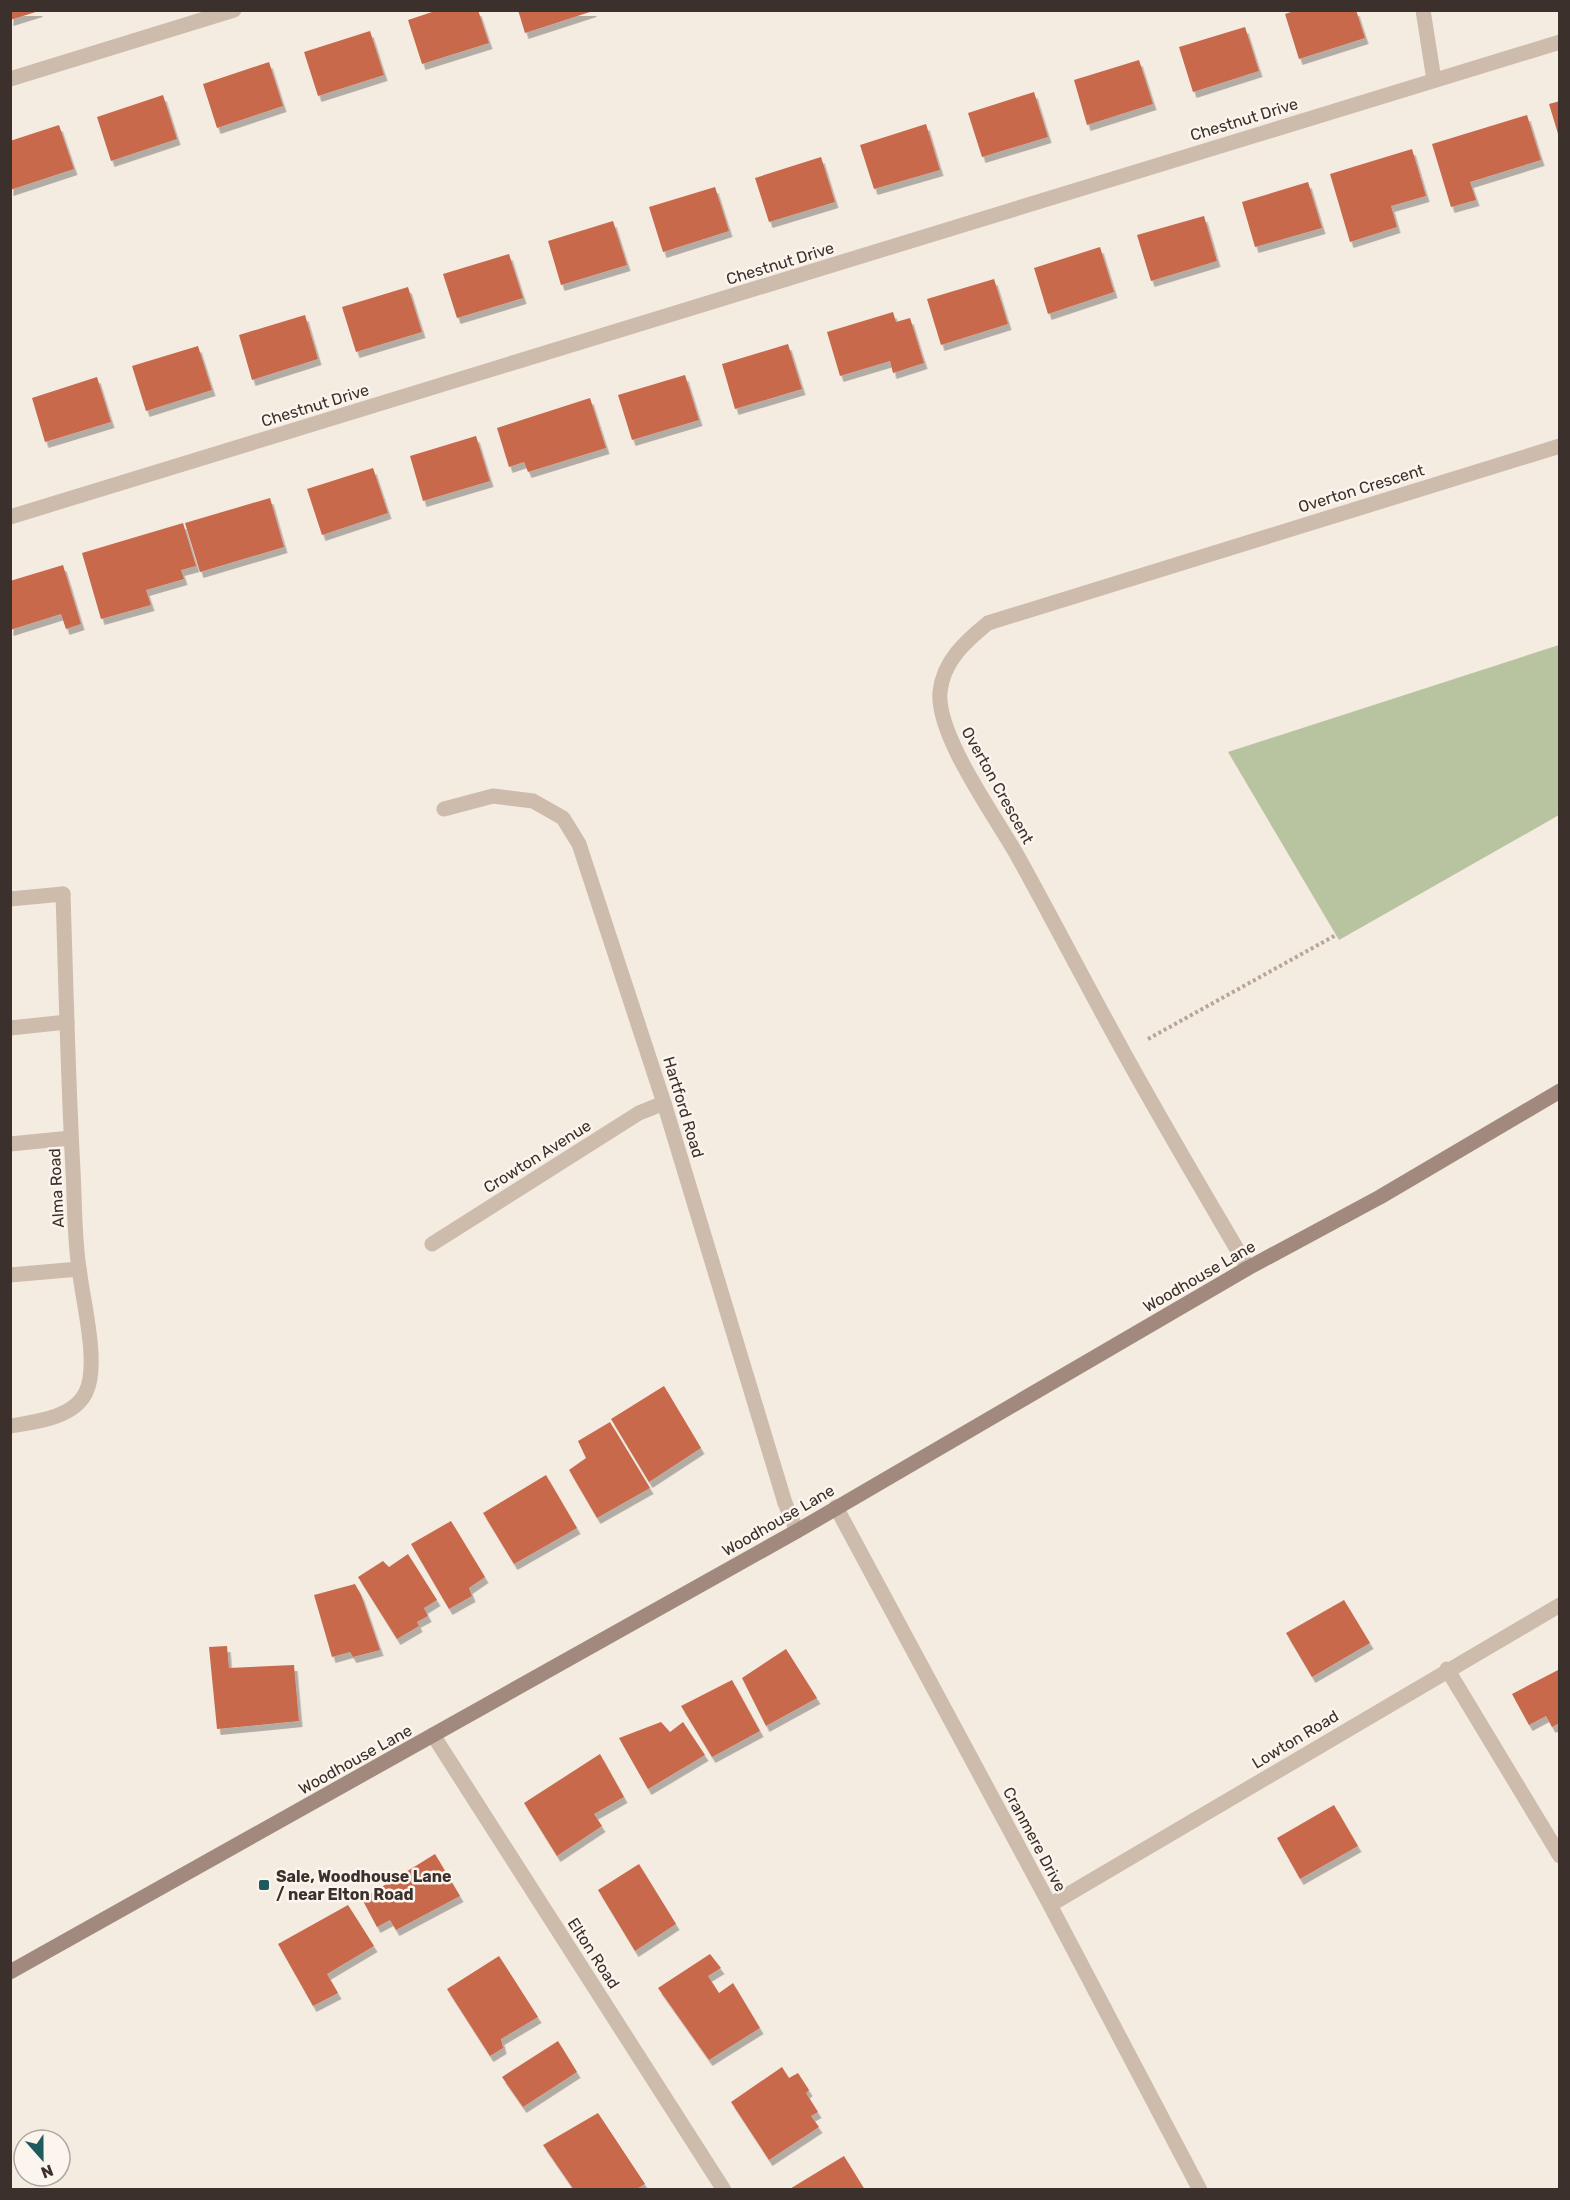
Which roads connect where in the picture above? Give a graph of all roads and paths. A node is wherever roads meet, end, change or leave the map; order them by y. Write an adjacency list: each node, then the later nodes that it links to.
1 (234, 10): 4 (street)
2 (1423, 10): 5 (street)
3 (1560, 42): 5 (street, Chestnut Drive)
4 (10, 79)
5 (1434, 80): 7 (street, Chestnut Drive)
6 (1560, 446): 13 (street, Overton Crescent)
7 (10, 517)
8 (444, 809): 15 (street, Hartford Road)
9 (10, 899): 11 (street, Alma Road)
10 (1336, 935): 13 (path)
11 (68, 1022): 12 (street); 16 (street, Alma Road)
12 (10, 1028)
13 (1123, 1053): 19 (street, Overton Crescent)
14 (1560, 1091): 19 (street, Woodhouse Lane)
15 (664, 1103): 18 (street, Crowton Avenue); 24 (street, Hartford Road)
16 (71, 1138): 17 (street); 20 (street, Alma Road)
17 (10, 1144)
18 (432, 1244)
19 (1248, 1268): 23 (street, Woodhouse Lane)
20 (79, 1269): 21 (street); 22 (street, Alma Road)
21 (10, 1275)
22 (10, 1426)
23 (836, 1508): 24 (street, Woodhouse Lane); 29 (street, Cranmere Drive)
24 (797, 1531): 27 (street, Woodhouse Lane)
25 (1560, 1605): 26 (street, Lowton Road)
26 (1447, 1669): 28 (street); 29 (street, Lowton Road)
27 (433, 1735): 30 (street, Woodhouse Lane); 31 (street, Elton Road)
28 (1560, 1856)
29 (1050, 1905): 32 (street, Cranmere Drive)
30 (10, 1972)
31 (724, 2190)
32 (1200, 2190)

